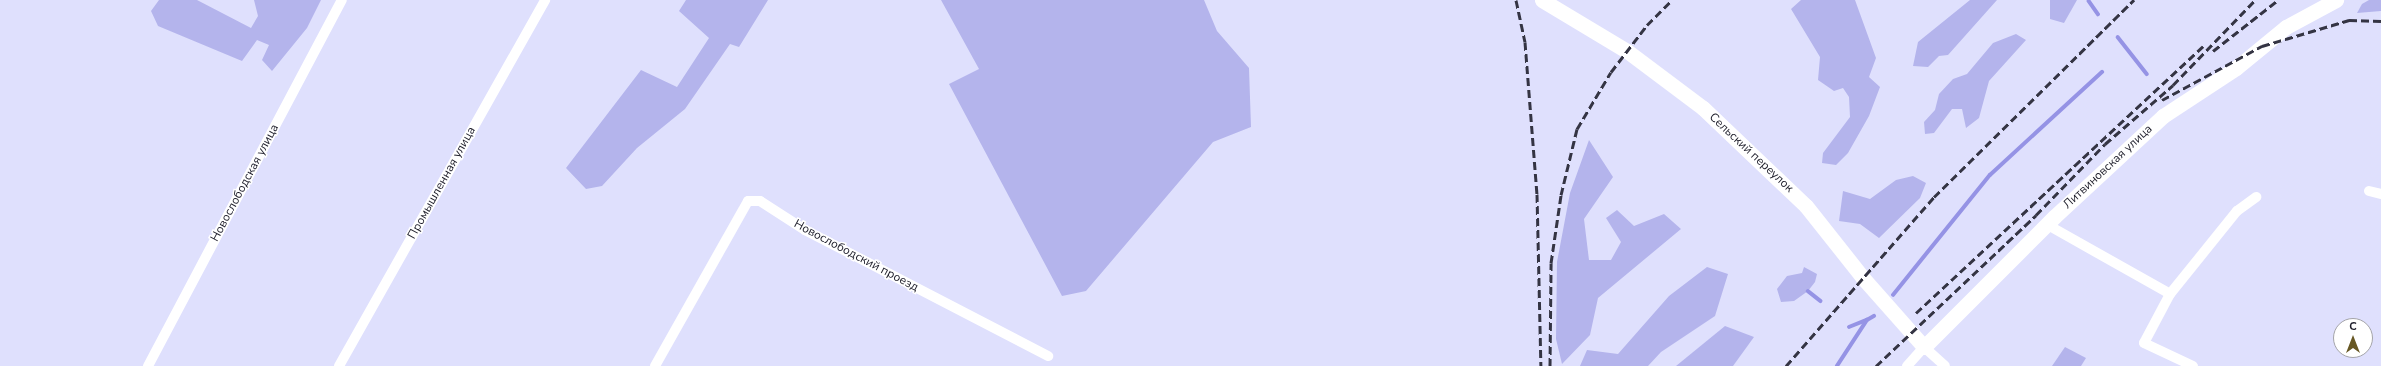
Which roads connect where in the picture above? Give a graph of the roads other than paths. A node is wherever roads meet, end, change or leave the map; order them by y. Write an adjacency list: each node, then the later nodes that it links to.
1 (342, 0): 12 (street, Новослободская улица)
2 (545, 0): 13 (street, Промышленная улица)
3 (1542, 0): 10 (street, Сельский переулок)
4 (2336, 0): 8 (street, Литвиновская улица)
5 (2369, 191): 6 (street)
6 (2381, 194)
7 (2256, 197): 9 (street)
8 (2046, 224): 9 (street); 10 (street, Литвиновская улица)
9 (2170, 294): 17 (street)
10 (1924, 347): 15 (street, Литвиновская улица); 16 (street)
11 (1048, 356): 14 (street, Новослободский проезд)
12 (148, 366)
13 (339, 366)
14 (655, 366)
15 (1907, 366)
16 (1945, 366)
17 (2193, 366)

